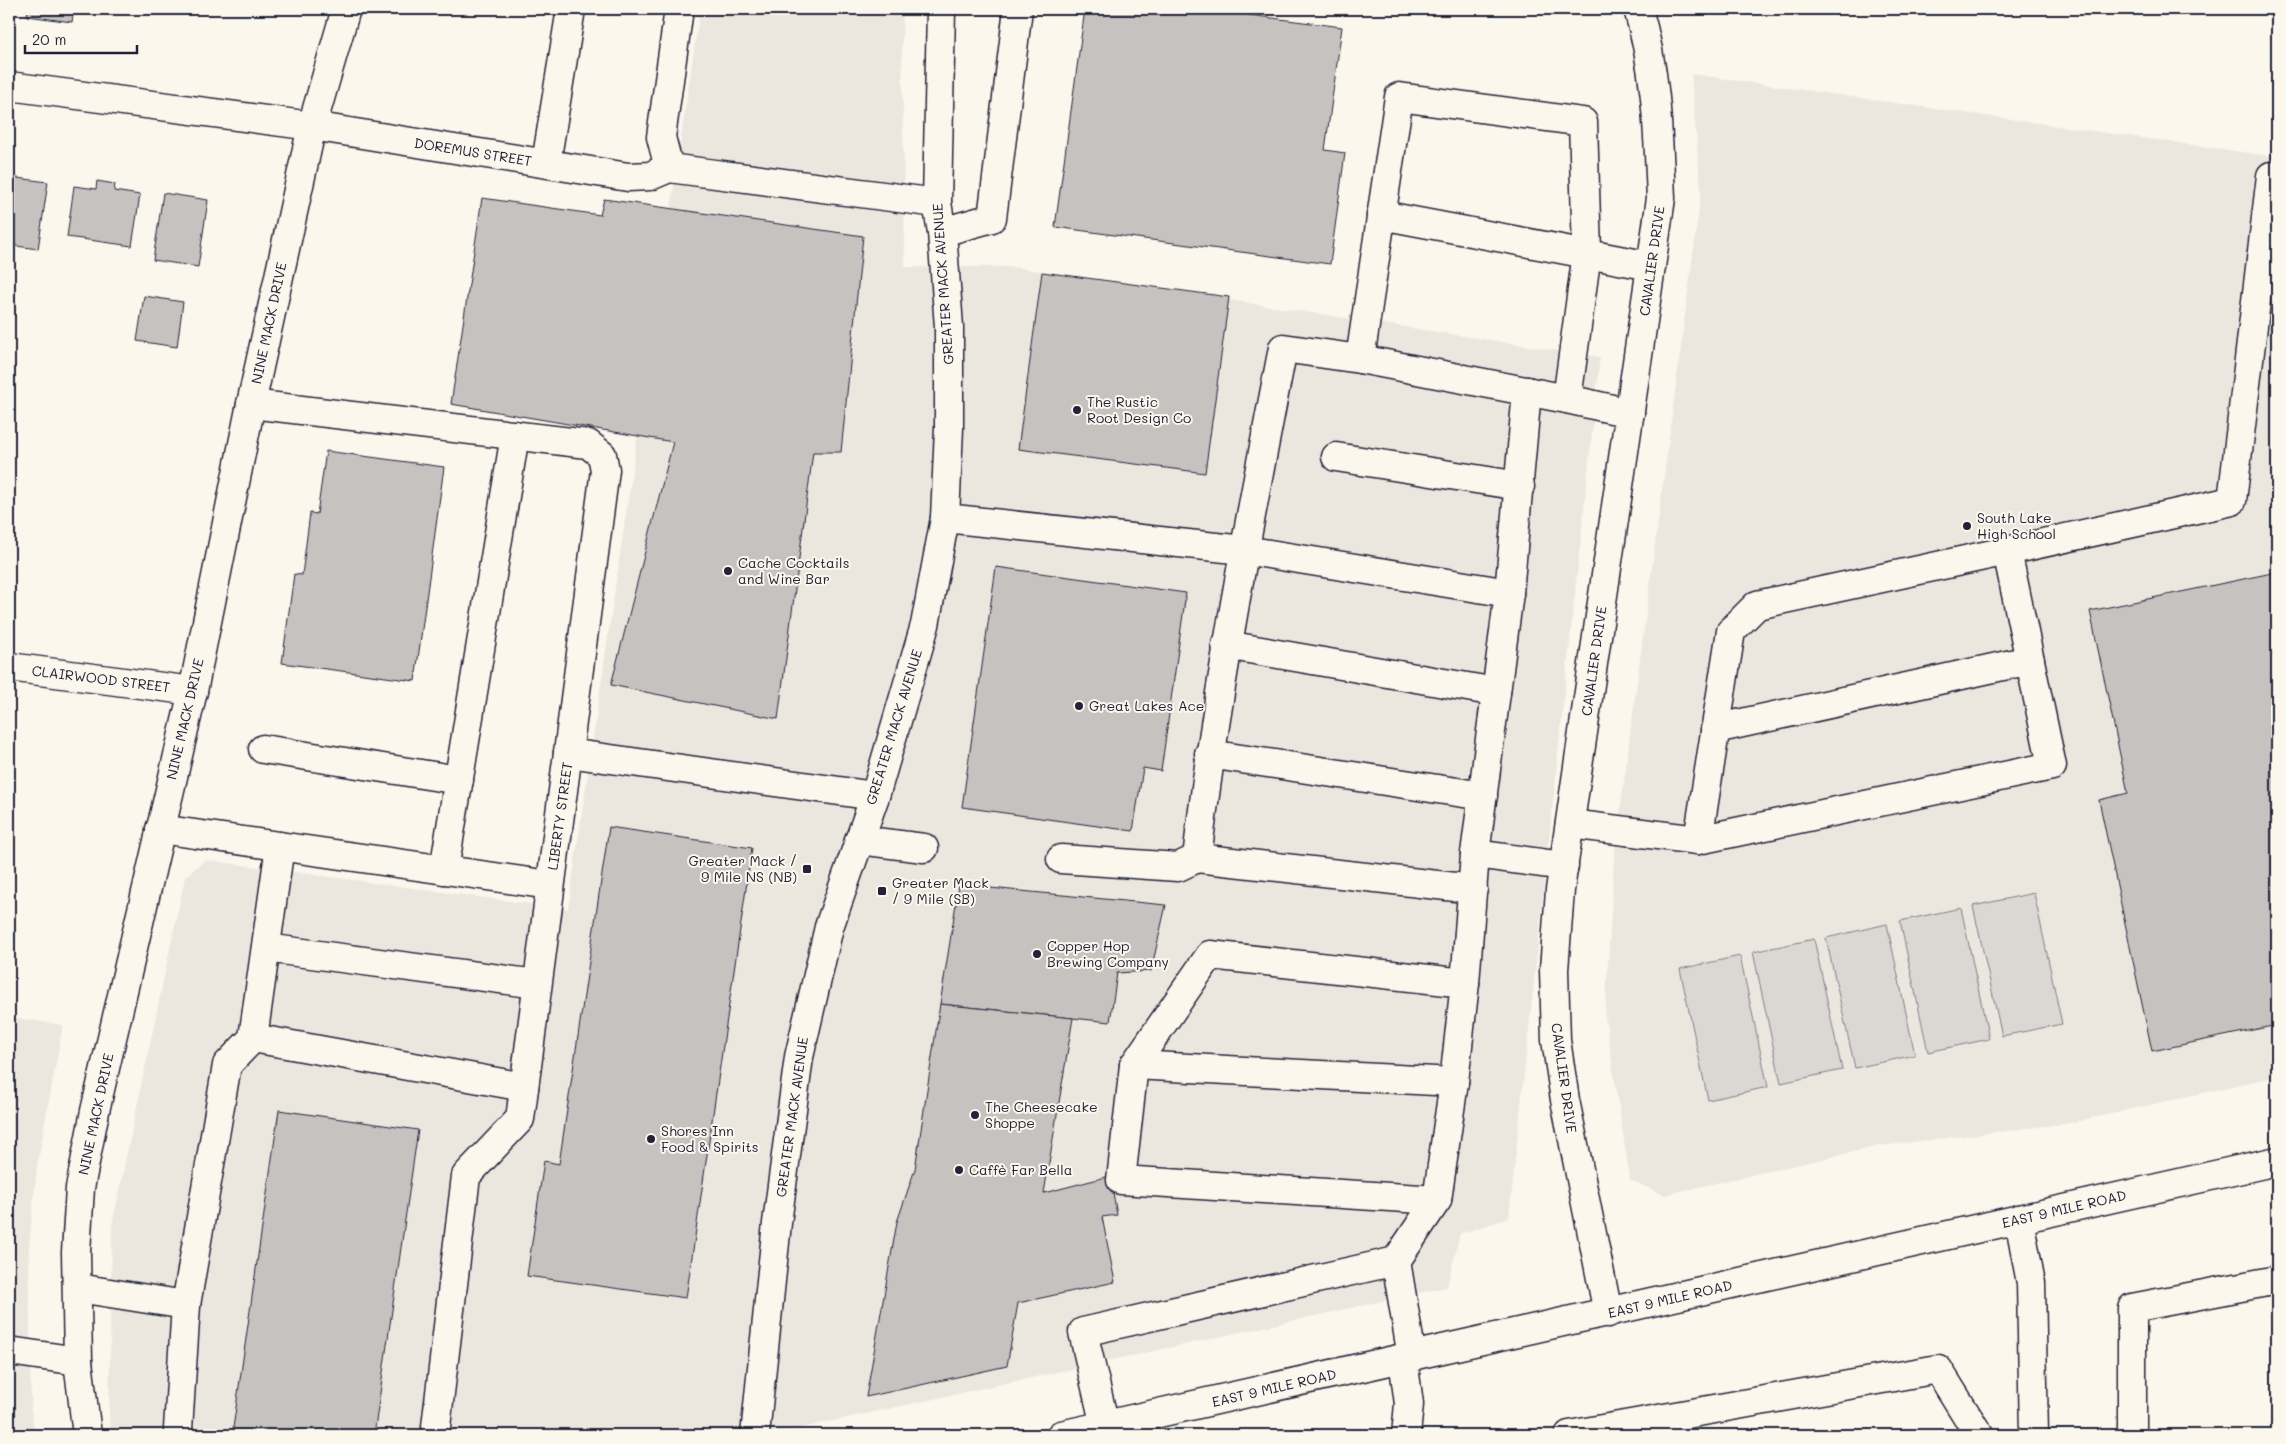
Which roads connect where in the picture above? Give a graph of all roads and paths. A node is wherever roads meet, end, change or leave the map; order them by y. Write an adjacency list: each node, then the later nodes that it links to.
1 (346, 9): 8 (street, NINE MACK DRIVE)
2 (571, 9): 9 (street)
3 (680, 9): 10 (street)
4 (941, 9): 12 (street, GREATER MACK AVENUE)
5 (1018, 9): 14 (street)
6 (1638, 9): 16 (street, CAVALIER DRIVE)
7 (9, 86): 8 (street, DOREMUS STREET)
8 (312, 126): 9 (street, DOREMUS STREET); 20 (street, NINE MACK DRIVE)
9 (546, 163): 10 (street, DOREMUS STREET)
10 (669, 168): 12 (street, DOREMUS STREET)
11 (2277, 177): 27 (street)
12 (937, 203): 14 (street, GREATER MACK AVENUE)
13 (1381, 215): 15 (street); 15 (street); 17 (street)
14 (942, 232): 25 (street, GREATER MACK AVENUE)
15 (1587, 253): 16 (street); 19 (street)
16 (1651, 266): 21 (street, CAVALIER DRIVE)
17 (1360, 360): 18 (street); 26 (street)
18 (1527, 391): 19 (street); 24 (street)
19 (1567, 399): 21 (street)
20 (251, 404): 22 (street); 32 (street, NINE MACK DRIVE)
21 (1630, 413): 41 (street, CAVALIER DRIVE)
22 (515, 435): 36 (street); 38 (street)
23 (1336, 457): 24 (street)
24 (1520, 486): 28 (street)
25 (945, 518): 26 (street); 39 (street, GREATER MACK AVENUE)
26 (1244, 550): 28 (street); 29 (street)
27 (2007, 551): 30 (street); 34 (street)
28 (1509, 593): 33 (street)
29 (1226, 645): 33 (street); 37 (street)
30 (2030, 660): 34 (street); 44 (street)
31 (9, 667): 32 (street, CLAIRWOOD STREET)
32 (193, 691): 42 (street, NINE MACK DRIVE)
33 (1496, 692): 40 (street)
34 (1715, 730): 44 (street)
35 (264, 749): 38 (street)
36 (568, 753): 39 (street, LIBERTY STREET); 52 (street, LIBERTY STREET)
37 (1209, 754): 40 (street); 48 (street)
38 (459, 780): 51 (street)
39 (875, 796): 43 (street, GREATER MACK AVENUE)
40 (1484, 796): 47 (street)
41 (1570, 824): 44 (street); 50 (street, CAVALIER DRIVE)
42 (160, 829): 45 (street, LIBERTY STREET); 66 (street, NINE MACK DRIVE)
43 (859, 840): 46 (street); 76 (street, GREATER MACK AVENUE)
44 (1698, 840)
45 (280, 846): 51 (street, LIBERTY STREET); 54 (street)
46 (924, 848)
47 (1475, 854): 50 (street); 53 (street)
48 (1197, 858): 49 (street); 53 (street)
49 (1061, 860)
50 (1564, 866): 68 (street, CAVALIER DRIVE)
51 (444, 870): 52 (street, LIBERTY STREET)
52 (550, 885): 56 (street)
53 (1474, 889): 55 (street)
54 (266, 948): 56 (street); 57 (street)
55 (1466, 983): 58 (street); 59 (street)
56 (537, 984): 60 (street)
57 (253, 1038): 60 (street); 67 (street)
58 (1134, 1065): 59 (street); 62 (street)
59 (1454, 1082): 62 (street)
60 (524, 1086): 75 (street)
61 (2277, 1161): 63 (street, EAST 9 MILE ROAD)
62 (1437, 1200): 64 (street)
63 (2019, 1219): 68 (street, EAST 9 MILE ROAD); 81 (street)
64 (1396, 1261): 70 (street); 72 (street)
65 (2277, 1280): 82 (street)
66 (78, 1288): 67 (street); 71 (street, NINE MACK DRIVE)
67 (186, 1305): 73 (street)
68 (1608, 1313): 70 (street, EAST 9 MILE ROAD)
69 (9, 1351): 71 (street)
70 (1408, 1358): 72 (street, EAST 9 MILE ROAD); 78 (street)
71 (78, 1361): 74 (street, NINE MACK DRIVE)
72 (1105, 1426): 77 (street, EAST 9 MILE ROAD)
73 (178, 1429)
74 (87, 1435)
75 (435, 1435)
76 (754, 1435)
77 (1062, 1435)
78 (1406, 1435)
79 (1569, 1435): 80 (street)
80 (1979, 1435)
81 (2031, 1435)
82 (2132, 1435)

